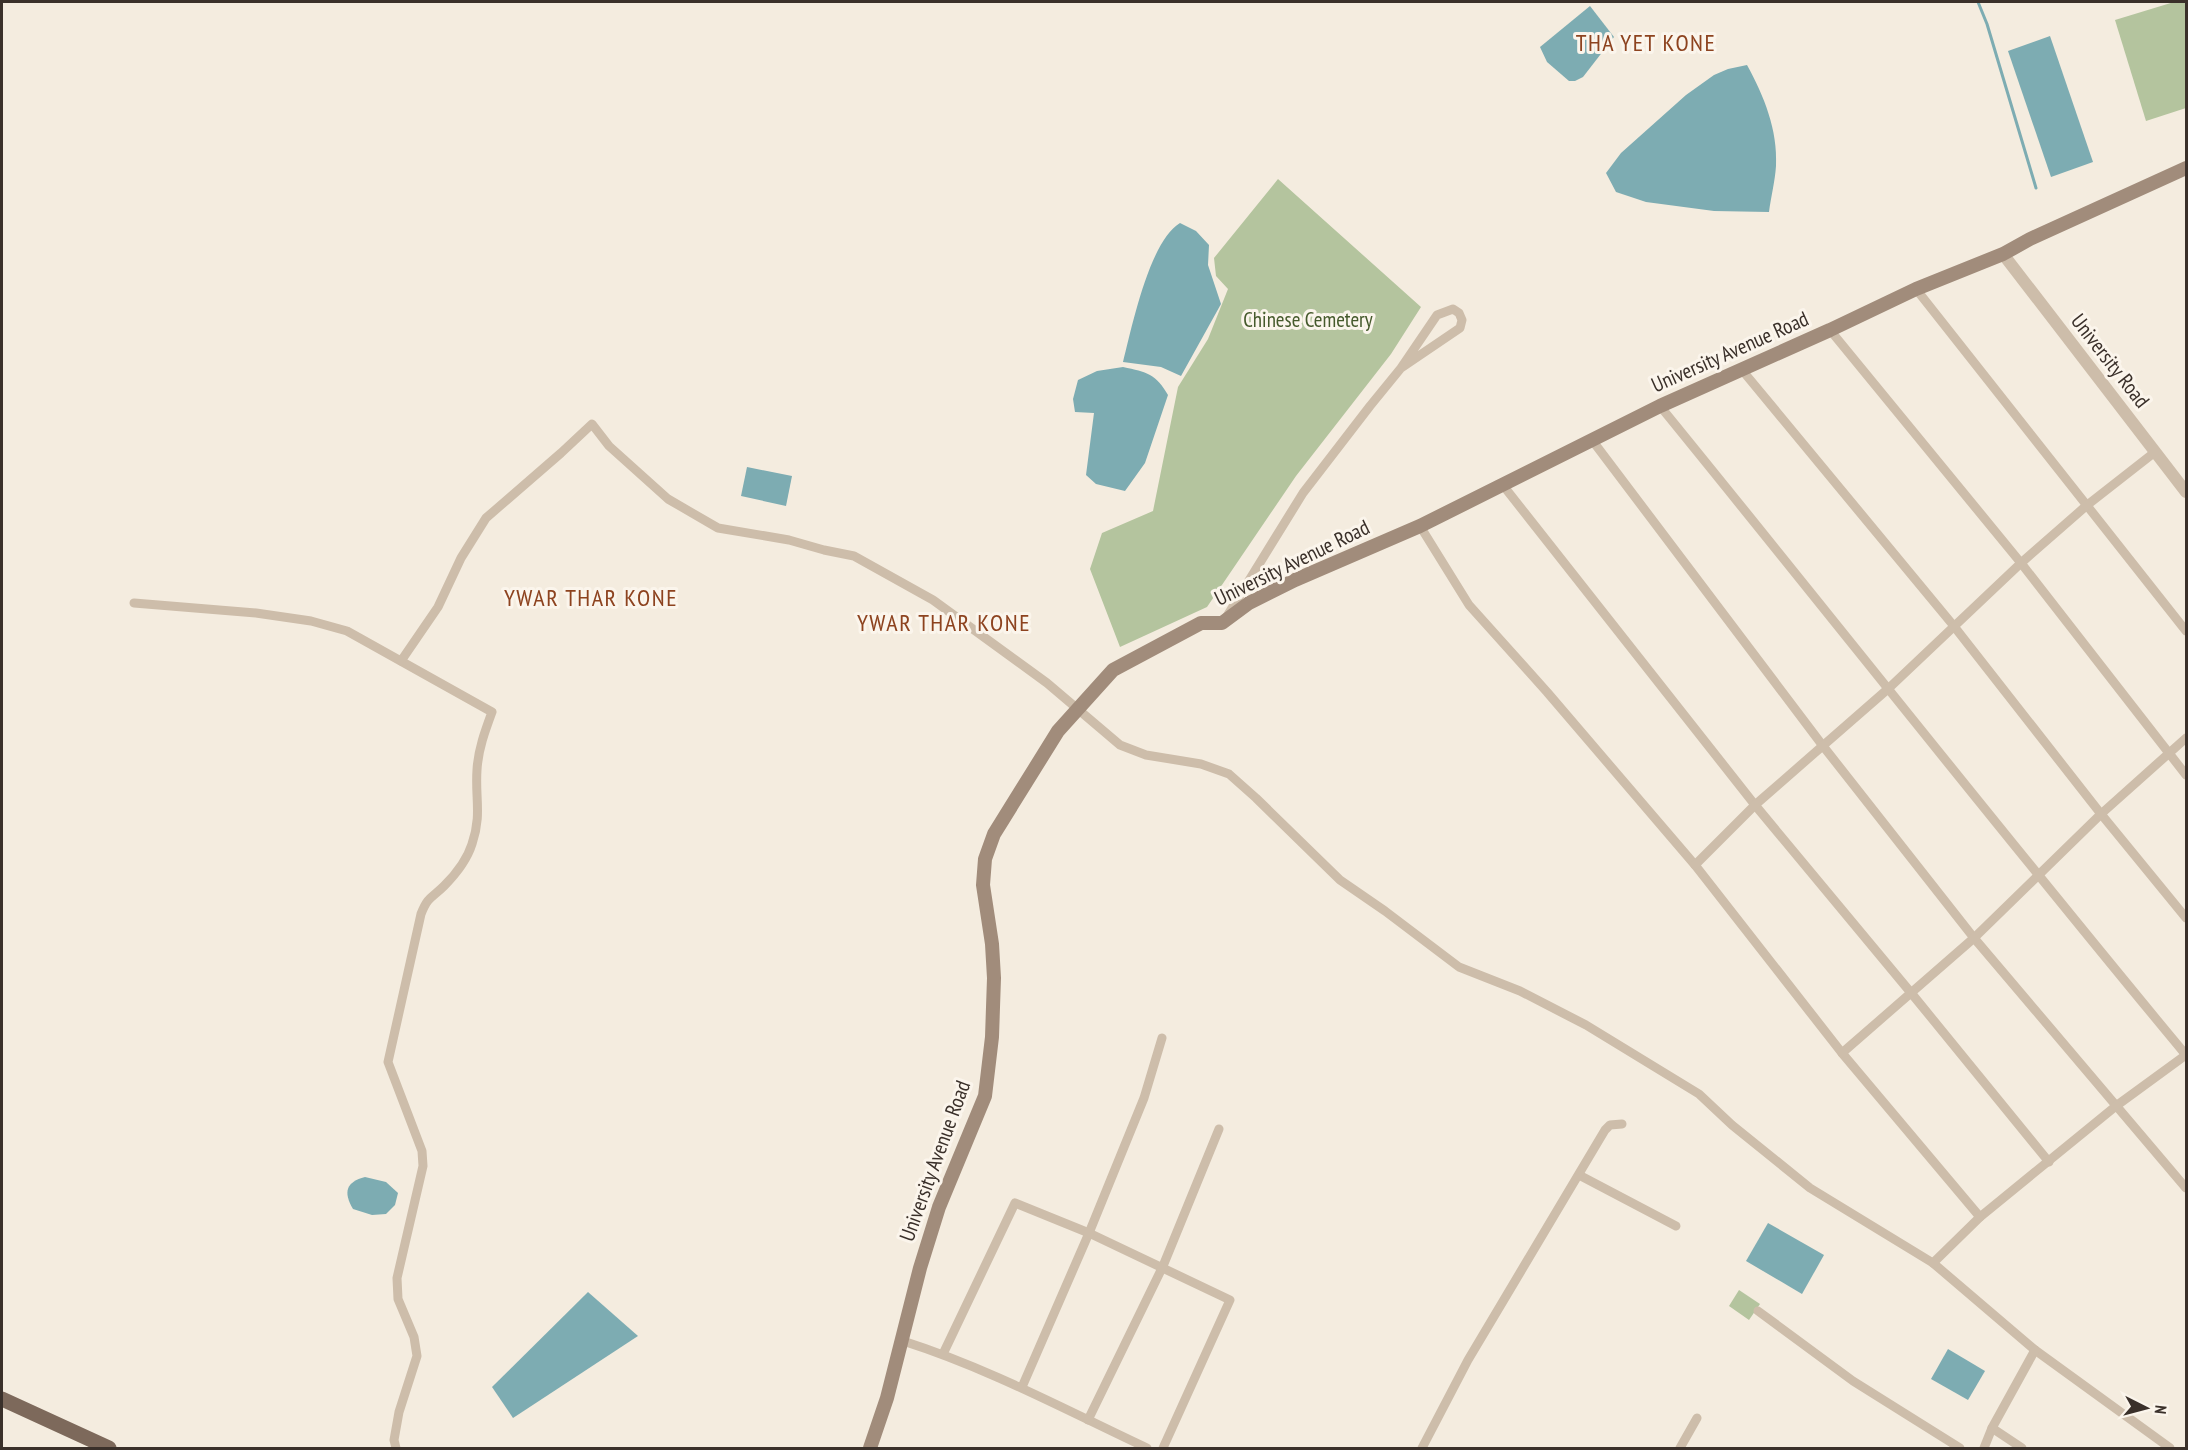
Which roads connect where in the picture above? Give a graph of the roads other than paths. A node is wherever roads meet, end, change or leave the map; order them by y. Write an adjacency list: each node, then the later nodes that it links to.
1 (2185, 171): 2 (main road, University Avenue Road)
2 (2003, 254): 3 (main road, University Avenue Road); 9 (street, University Road)
3 (1916, 289): 4 (main road, University Avenue Road); 12 (street)
4 (1830, 330): 6 (main road, University Avenue Road); 14 (street)
5 (1401, 368): 5 (street); 16 (street)
6 (1742, 370): 7 (main road, University Avenue Road); 17 (street)
7 (1660, 406): 8 (main road, University Avenue Road); 20 (street)
8 (1592, 440): 10 (main road, University Avenue Road); 23 (street)
9 (2155, 452): 11 (street, University Road); 12 (street)
10 (1502, 484): 13 (main road, University Avenue Road); 26 (street)
11 (2187, 492)
12 (2086, 506): 14 (street); 18 (street)
13 (1420, 526): 16 (main road, University Avenue Road); 28 (street)
14 (2021, 563): 17 (street); 24 (street)
15 (134, 603): 19 (street)
16 (1222, 623): 21 (main road, University Avenue Road)
17 (1953, 625): 20 (street); 27 (street)
18 (2187, 632)
19 (401, 661): 21 (street); 57 (street)
20 (1888, 688): 23 (street); 29 (street)
21 (1076, 709): 45 (street); 48 (main road, University Avenue Road)
22 (2187, 738): 24 (street)
23 (1823, 746): 26 (street); 31 (street)
24 (2169, 754): 25 (street); 27 (street)
25 (2187, 775)
26 (1755, 805): 28 (street); 32 (street)
27 (2101, 814): 29 (street); 30 (street)
28 (1695, 865): 34 (street)
29 (2037, 875): 31 (street); 35 (street)
30 (2187, 918)
31 (1974, 938): 32 (street); 36 (street)
32 (1912, 994): 34 (street); 39 (street)
33 (1162, 1038): 44 (street)
34 (1842, 1053): 42 (street)
35 (2187, 1055): 36 (street)
36 (2116, 1107): 39 (street); 41 (street)
37 (1622, 1124): 40 (street)
38 (1219, 1129): 46 (street)
39 (2049, 1162): 42 (street)
40 (1579, 1175): 43 (street); 61 (street)
41 (2187, 1188)
42 (1980, 1217): 45 (street)
43 (1676, 1226)
44 (1089, 1233): 46 (street); 50 (street); 51 (street)
45 (1934, 1263): 49 (street)
46 (1163, 1266): 54 (street); 60 (street)
47 (1758, 1311): 63 (street)
48 (903, 1341): 50 (street); 58 (main road, University Avenue Road)
49 (2035, 1350): 55 (street); 66 (street)
50 (943, 1354): 51 (street)
51 (1022, 1388): 54 (street)
52 (2, 1399): 56 (main road)
53 (1697, 1418): 62 (street)
54 (1088, 1420): 59 (street)
55 (1992, 1428): 64 (street); 65 (street)
56 (109, 1449)
57 (396, 1449)
58 (870, 1449)
59 (1147, 1449)
60 (1163, 1449)
61 (1422, 1449)
62 (1680, 1449)
63 (1960, 1449)
64 (1984, 1449)
65 (2022, 1449)
66 (2170, 1449)

